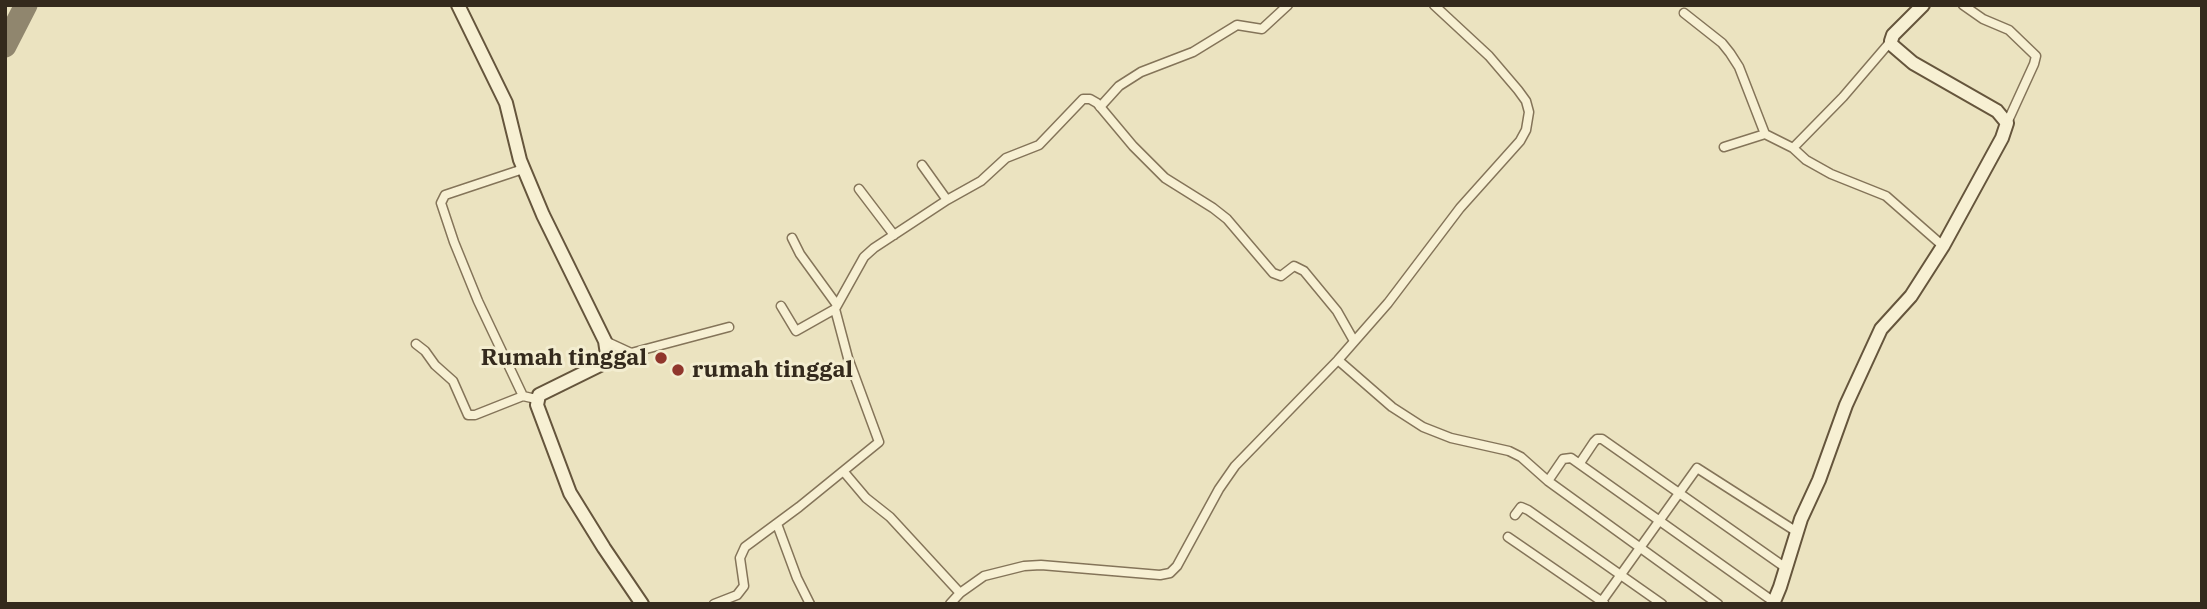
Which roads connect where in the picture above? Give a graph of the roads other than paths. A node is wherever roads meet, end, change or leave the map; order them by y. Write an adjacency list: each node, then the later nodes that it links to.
1 (458, 5): 14 (street)
2 (1288, 5): 8 (street)
3 (1434, 5): 24 (street)
4 (1923, 5): 7 (street)
5 (1963, 5): 9 (street)
6 (1684, 13): 10 (street)
7 (1891, 41): 9 (street); 12 (street)
8 (1100, 107): 16 (street); 24 (street)
9 (2007, 123): 19 (street)
10 (1765, 134): 11 (street); 12 (street)
11 (1724, 147)
12 (1793, 148): 19 (street)
13 (922, 165): 16 (street)
14 (523, 169): 23 (street); 29 (street)
15 (859, 189): 17 (street)
16 (947, 200): 17 (street)
17 (894, 235): 21 (street)
18 (792, 238): 21 (street)
19 (1943, 246): 38 (street)
20 (781, 306): 21 (street)
21 (836, 307): 32 (street)
22 (729, 327): 26 (street)
23 (605, 341): 26 (street); 27 (street)
24 (1354, 341): 28 (street)
25 (416, 344): 29 (street)
26 (631, 353): 27 (street)
27 (608, 360): 30 (street)
28 (1338, 360): 33 (street); 43 (street)
29 (523, 396): 30 (street)
30 (536, 399): 46 (street)
31 (1580, 463): 33 (street); 34 (street); 36 (street)
32 (844, 472): 37 (street); 43 (street)
33 (1548, 481): 40 (street)
34 (1679, 492): 36 (street); 38 (street); 41 (street)
35 (1515, 515): 42 (street)
36 (1660, 520): 40 (street); 45 (street)
37 (778, 524): 47 (street); 48 (street)
38 (1797, 532): 41 (street)
39 (1508, 537): 44 (street)
40 (1640, 547): 42 (street); 51 (street)
41 (1786, 568): 45 (street)
42 (1621, 575): 44 (street); 50 (street)
43 (960, 593): 49 (street)
44 (1604, 603)
45 (1773, 603)
46 (642, 604)
47 (714, 604)
48 (810, 604)
49 (950, 604)
50 (1662, 604)
51 (1718, 604)

